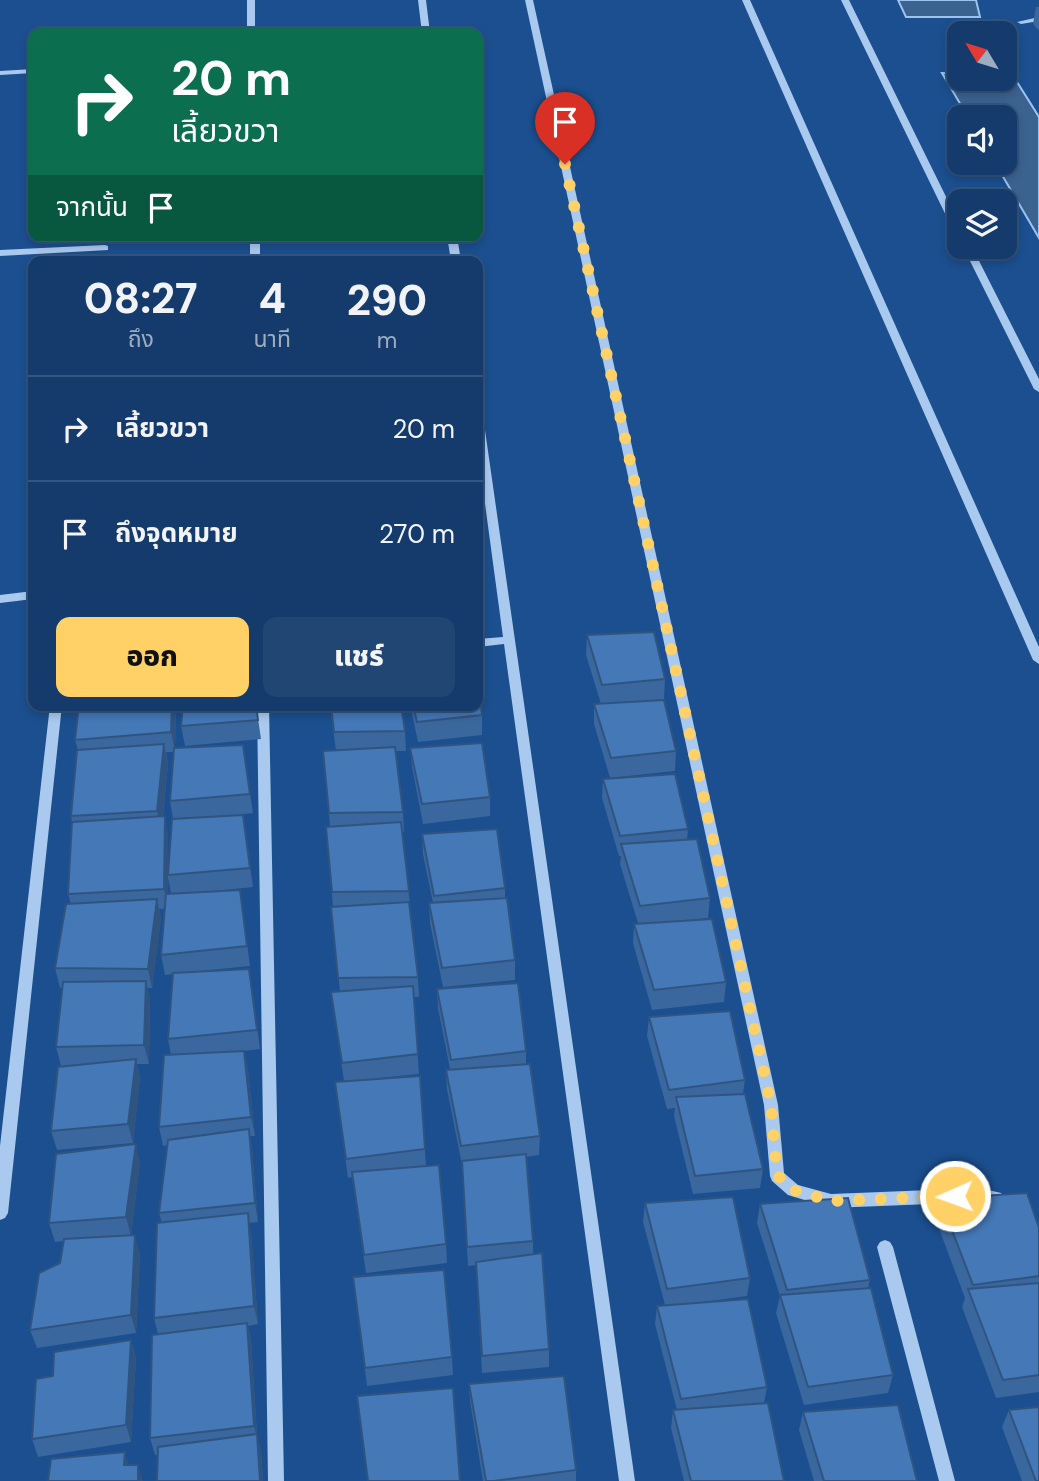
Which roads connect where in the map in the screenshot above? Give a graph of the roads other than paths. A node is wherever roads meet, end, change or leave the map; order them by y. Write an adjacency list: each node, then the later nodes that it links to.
1 (251, 0): 8 (street)
2 (422, 0): 9 (street)
3 (530, 0): 25 (street)
4 (746, 0): 22 (street)
5 (845, 0): 12 (street)
6 (1039, 19): 7 (street)
7 (1021, 22)
8 (251, 28)
9 (425, 28)
10 (28, 71): 11 (street)
11 (0, 73)
12 (947, 208)
13 (105, 248): 14 (street)
14 (0, 253)
15 (973, 259): 16 (street)
16 (1039, 389)
17 (483, 452): 20 (street)
18 (28, 596): 19 (street)
19 (0, 599)
20 (509, 640): 21 (street); 29 (street)
21 (483, 643)
22 (1039, 660)
23 (55, 711): 26 (street)
24 (262, 711): 28 (street)
25 (1004, 1199)
26 (0, 1213)
27 (885, 1247): 30 (street)
28 (276, 1481)
29 (626, 1481)
30 (947, 1481)

